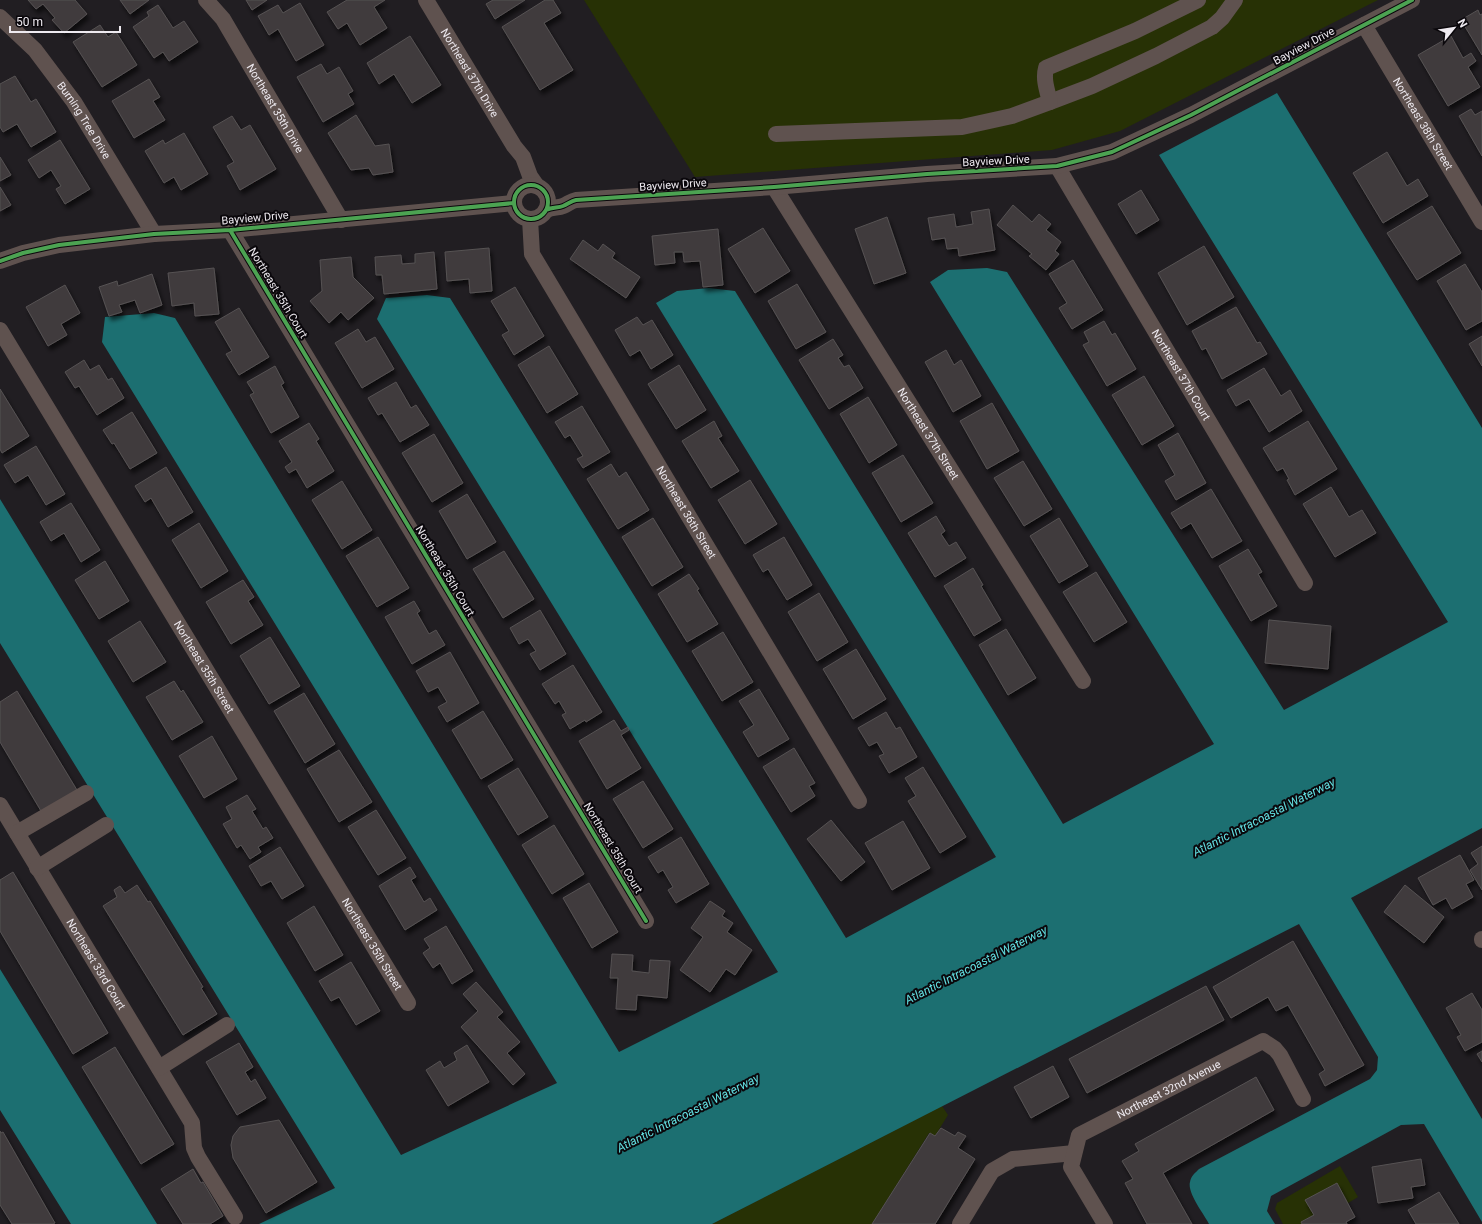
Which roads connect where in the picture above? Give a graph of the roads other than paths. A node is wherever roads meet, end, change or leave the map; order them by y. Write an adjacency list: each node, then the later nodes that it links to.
1 (206, 0): 18 (street, Northeast 35th Drive)
2 (426, 0): 10 (street, Northeast 37th Drive)
3 (1198, 0): 8 (street)
4 (1235, 0): 8 (street)
5 (1412, 0): 7 (street, Bayview Drive)
6 (0, 17): 21 (street, Burning Tree Drive)
7 (1364, 25): 11 (street, Bayview Drive); 19 (street, Northeast 38th Street)
8 (1050, 102): 9 (street)
9 (776, 134)
10 (514, 146): 13 (street, Northeast 37th Drive); 14 (street, Northeast 37th Drive)
11 (1057, 166): 12 (street, Bayview Drive); 24 (street, Northeast 37th Court)
12 (774, 187): 15 (street, Bayview Drive); 25 (street, Northeast 37th Street)
13 (541, 190): 14 (street, Bayview Drive); 15 (street, Bayview Drive); 16 (street)
14 (516, 197): 17 (street); 18 (street, Bayview Drive)
15 (572, 201): 16 (street, Bayview Drive)
16 (546, 210): 17 (street, Bayview Drive)
17 (530, 219): 27 (street, Northeast 36th Street)
18 (341, 220): 20 (street, Bayview Drive)
19 (1482, 222)
20 (230, 230): 21 (street, Bayview Drive); 32 (street, Northeast 35th Court)
21 (154, 234): 22 (street, Bayview Drive)
22 (0, 261)
23 (0, 330): 33 (street, Northeast 35th Street)
24 (1305, 583)
25 (1083, 681)
26 (86, 793): 30 (street)
27 (859, 801)
28 (0, 805): 30 (street, Northeast 33rd Court)
29 (106, 825): 31 (street)
30 (17, 833): 31 (street, Northeast 33rd Court)
31 (37, 868): 35 (street, Northeast 33rd Court)
32 (646, 921)
33 (408, 1003)
34 (226, 1025): 35 (street)
35 (159, 1068): 38 (street, Northeast 33rd Court)
36 (1304, 1098): 37 (street, Northeast 32nd Avenue)
37 (1074, 1153): 39 (street); 40 (street)
38 (234, 1217)
39 (960, 1224)
40 (1105, 1224)

